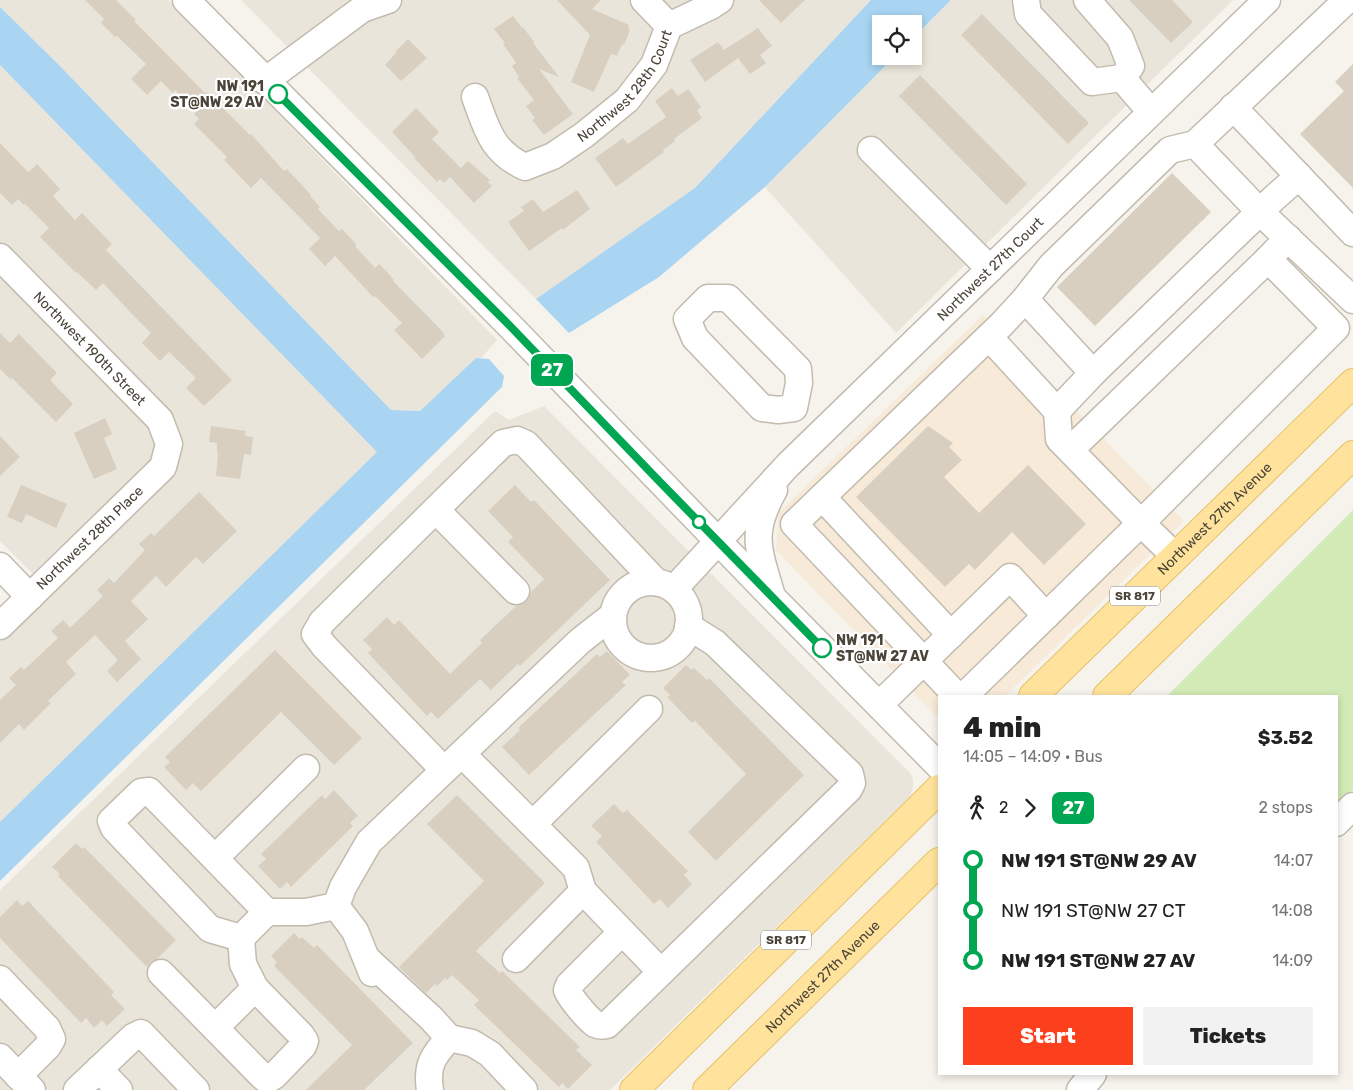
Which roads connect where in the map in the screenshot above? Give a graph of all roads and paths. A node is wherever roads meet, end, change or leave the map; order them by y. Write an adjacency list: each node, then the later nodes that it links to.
1 (186, 0): 12 (street)
2 (388, 0): 9 (street)
3 (644, 0): 10 (street)
4 (720, 0): 10 (street, Northwest 28th Court)
5 (1026, 0): 11 (street)
6 (1087, 0): 11 (street)
7 (1267, 0): 15 (street, Northwest 27th Court)
8 (1347, 0): 14 (street)
9 (360, 4): 12 (street)
10 (669, 26): 13 (street, Northwest 28th Court)
11 (1122, 78): 15 (street)
12 (265, 81): 41 (street)
13 (475, 97)
14 (1233, 107): 16 (street); 18 (street)
15 (1152, 112): 24 (street, Northwest 27th Court)
16 (1195, 144): 19 (street); 25 (street)
17 (871, 150): 24 (street)
18 (1299, 176): 19 (street); 20 (street)
19 (1260, 212): 21 (street); 29 (street)
20 (1353, 233)
21 (1288, 238): 23 (street); 26 (street)
22 (0, 257): 34 (street, Northwest 190th Street)
23 (1268, 259): 27 (street); 35 (street)
24 (990, 269): 33 (street, Northwest 27th Court)
25 (1025, 299): 28 (street); 29 (street)
26 (1353, 300)
27 (1344, 320): 40 (street)
28 (988, 337): 32 (street); 38 (street)
29 (1093, 373): 32 (street)
30 (1353, 383): 42 (main road, Northwest 27th Avenue / SR 817)
31 (794, 408): 31 (street); 33 (street)
32 (1057, 411): 35 (street)
33 (820, 435): 37 (street, Northwest 27th Court)
34 (169, 444): 46 (street, Northwest 28th Place)
35 (1070, 450): 40 (street)
36 (1353, 455): 57 (main road)
37 (788, 466): 41 (street, Northwest 27th Court); 47 (street)
38 (822, 497): 52 (street); 53 (street)
39 (436, 510): 44 (street); 45 (street); 60 (street)
40 (1141, 523): 42 (street); 49 (street)
41 (718, 541): 44 (street, Northwest 27th Court); 47 (street)
42 (1176, 557): 56 (main road, Northwest 27th Avenue / SR 817)
43 (0, 566): 46 (street)
44 (665, 586): 48 (street); 51 (street)
45 (516, 591)
46 (30, 596): 50 (street, Northwest 28th Place)
47 (773, 598): 58 (street)
48 (612, 616): 51 (street); 60 (street)
49 (1046, 616): 52 (street); 55 (street)
50 (0, 626)
51 (688, 626): 75 (street)
52 (950, 635): 53 (street)
53 (924, 661): 54 (street); 58 (street)
54 (956, 695)
55 (965, 695)
56 (1035, 695)
57 (1108, 695)
58 (879, 705): 61 (street)
59 (649, 709): 66 (street)
60 (453, 762): 66 (street); 70 (street)
61 (938, 765)
62 (306, 768): 67 (street)
63 (938, 790): 90 (main road, SR 817)
64 (1353, 806): 65 (street)
65 (1338, 821)
66 (533, 824): 69 (street)
67 (215, 858): 71 (street); 73 (street)
68 (938, 863): 91 (main road, Northwest 27th Avenue)
69 (583, 891): 72 (street); 74 (street)
70 (336, 906): 71 (street); 80 (street)
71 (267, 912): 73 (street)
72 (622, 932): 75 (street); 75 (street)
73 (241, 938): 78 (street)
74 (516, 959)
75 (661, 972)
76 (161, 974): 79 (street)
77 (0, 980): 84 (street)
78 (255, 988): 79 (street); 79 (street)
79 (215, 1028)
80 (443, 1045): 85 (street); 89 (street)
81 (0, 1057): 84 (street)
82 (99, 1069): 86 (street); 87 (street); 88 (street)
83 (1092, 1075): 92 (street)
84 (25, 1083)
85 (510, 1086)
86 (77, 1090)
87 (118, 1090)
88 (196, 1090)
89 (430, 1090)
90 (634, 1090)
91 (708, 1090)
92 (1080, 1090)

